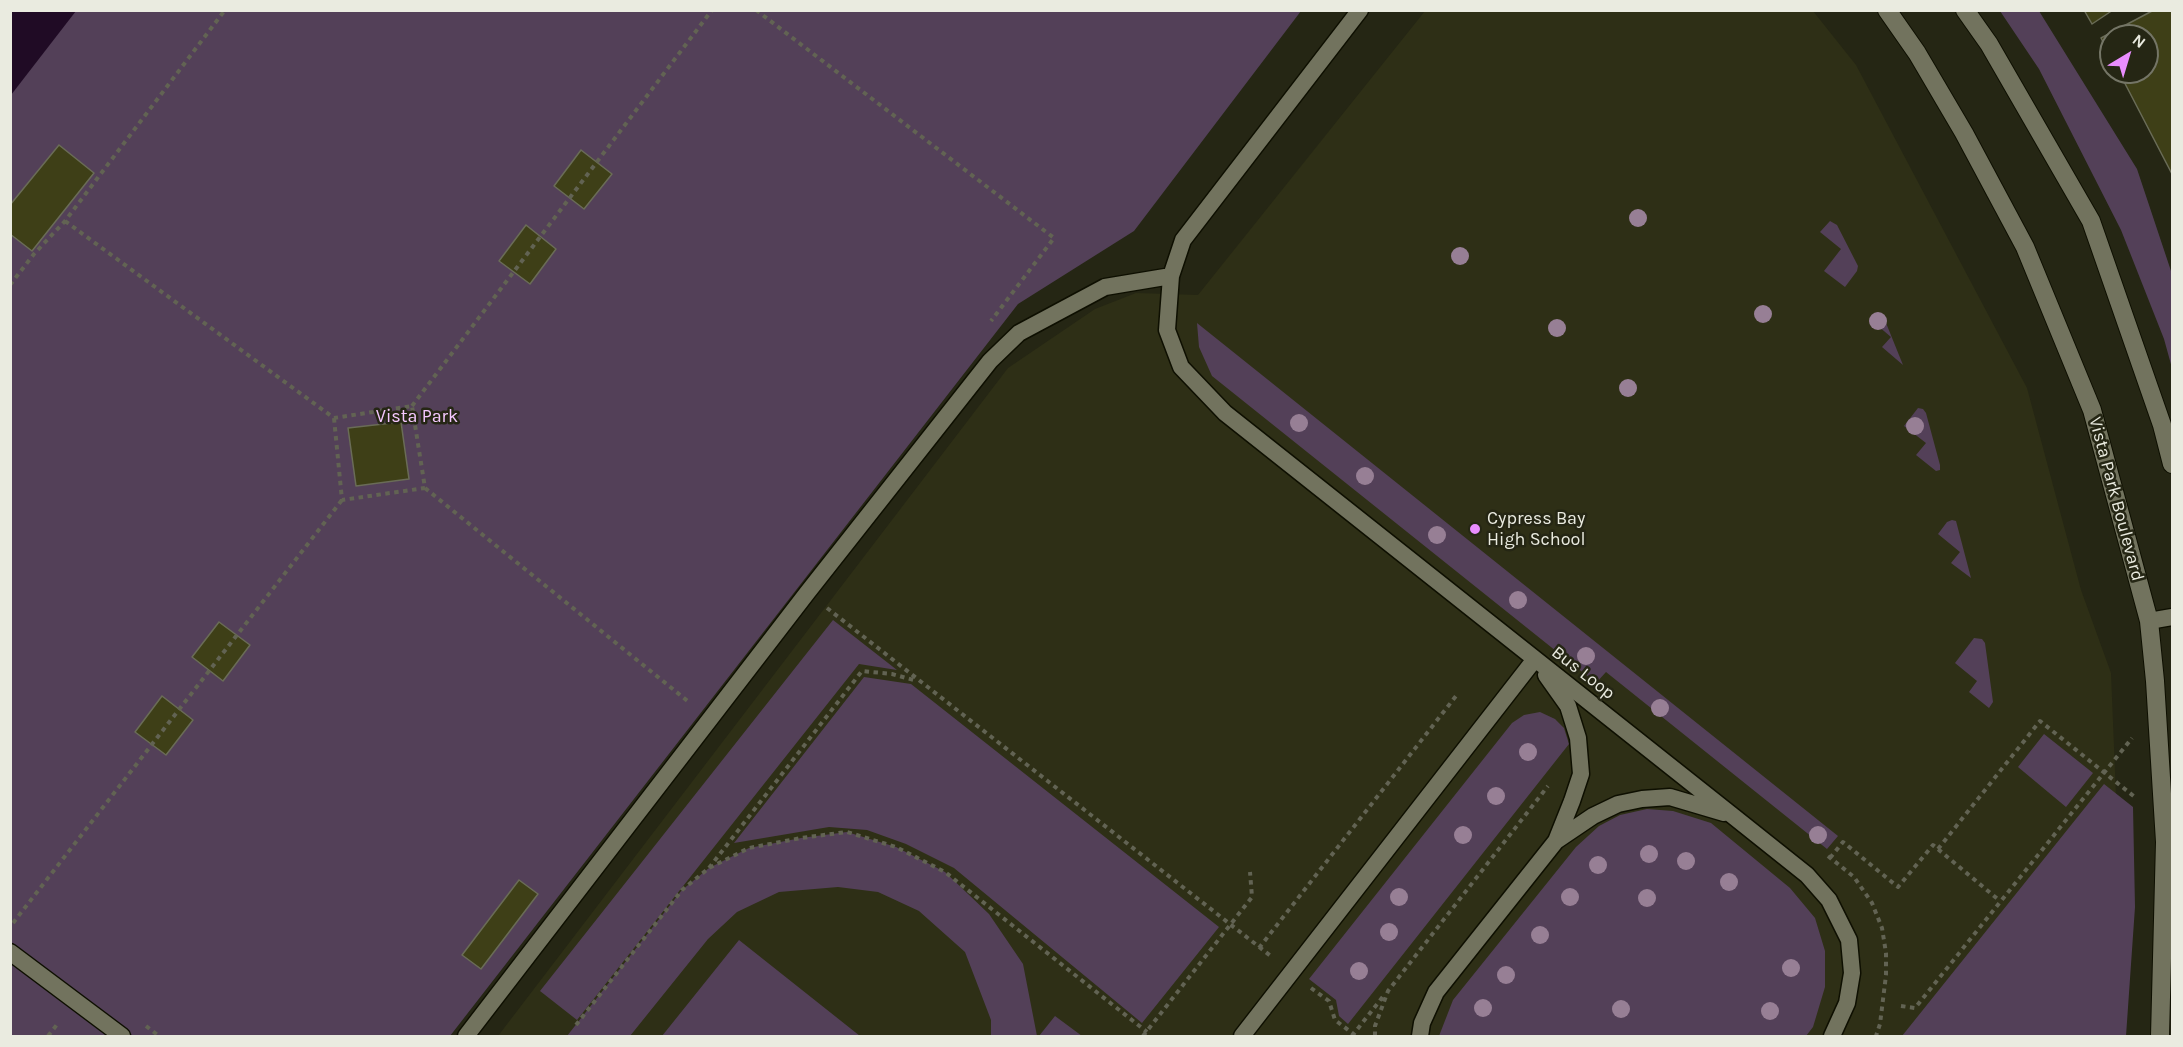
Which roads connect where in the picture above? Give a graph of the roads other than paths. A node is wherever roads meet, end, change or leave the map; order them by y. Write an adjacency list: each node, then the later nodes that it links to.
1 (1359, 10): 4 (lane)
2 (1887, 10): 7 (street, Vista Park Boulevard)
3 (1965, 10): 5 (street)
4 (1171, 276): 8 (lane); 13 (lane)
5 (2172, 464)
6 (2172, 617): 7 (lane)
7 (2149, 621): 17 (street, Vista Park Boulevard)
8 (1535, 659): 9 (lane, Bus Loop); 10 (lane, Bus Loop); 14 (lane)
9 (1733, 816): 10 (lane, Bus Loop); 16 (lane, Bus Loop)
10 (1556, 841): 15 (lane, Bus Loop)
11 (10, 952): 12 (lane)
12 (122, 1036)
13 (466, 1036)
14 (1242, 1036)
15 (1420, 1036)
16 (1832, 1036)
17 (2160, 1036)

